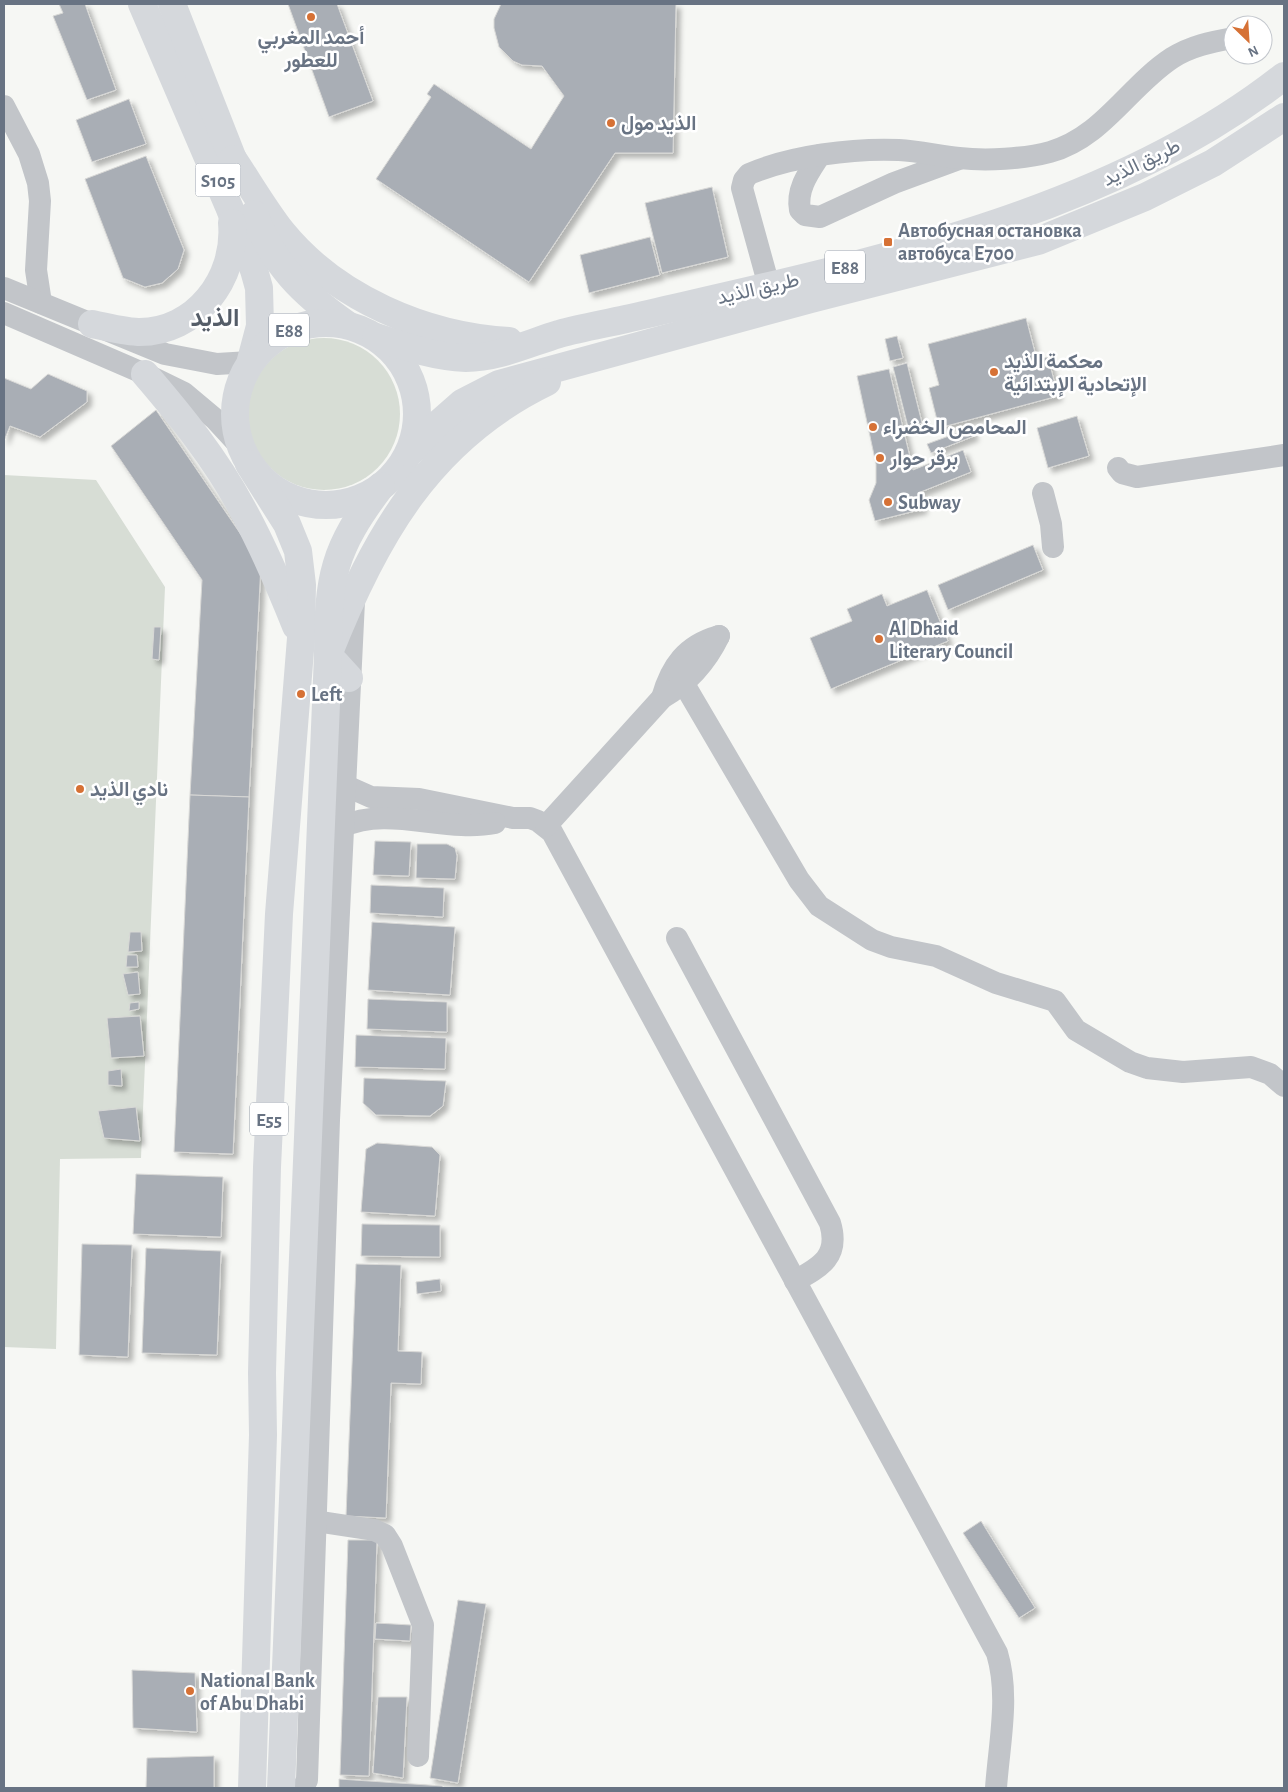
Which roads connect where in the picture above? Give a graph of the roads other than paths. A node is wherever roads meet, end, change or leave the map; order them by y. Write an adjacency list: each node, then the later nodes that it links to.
1 (142, 4): 10 (highway, S105)
2 (172, 4): 9 (highway, S105)
3 (1223, 40): 8 (street)
4 (1284, 76): 11 (highway, طريق الذيد / E88)
5 (4, 106): 13 (street)
6 (1284, 118): 19 (highway, طريق الذيد / E88)
7 (820, 155): 8 (street); 8 (street); 11 (street)
8 (962, 158)
9 (233, 159): 16 (highway, S105); 17 (highway)
10 (230, 209): 15 (highway); 20 (highway, S105)
11 (769, 286): 17 (highway, طريق الذيد / E88)
12 (4, 288): 13 (street)
13 (40, 303): 15 (street)
14 (4, 313): 21 (street)
15 (92, 324): 20 (street)
16 (346, 324): 18 (highway, E88); 20 (highway, E88)
17 (560, 334): 18 (highway, طريق الذيد / E88)
18 (376, 337): 22 (highway, E88)
19 (596, 358): 22 (highway, طريق الذيد / E88); 29 (highway)
20 (250, 362): 23 (highway, E88)
21 (145, 374): 23 (street); 30 (highway)
22 (409, 453): 26 (highway, E88)
23 (244, 455): 26 (highway, E88); 30 (highway, E55)
24 (1284, 455): 25 (street)
25 (1118, 468)
26 (381, 486): 31 (highway, E55)
27 (1043, 493): 28 (street)
28 (1053, 547)
29 (355, 589): 31 (highway); 32 (street)
30 (301, 638): 44 (highway, E55)
31 (328, 655): 32 (highway); 45 (highway, E55)
32 (350, 678): 35 (street)
33 (684, 684): 34 (street); 34 (street); 40 (street)
34 (662, 698): 37 (street)
35 (344, 785): 36 (street); 38 (street)
36 (385, 809): 37 (street); 38 (street)
37 (546, 826): 41 (street)
38 (342, 827): 42 (street)
39 (677, 938): 41 (street)
40 (1284, 1086)
41 (795, 1281): 47 (street)
42 (315, 1521): 43 (street); 46 (street)
43 (418, 1756)
44 (252, 1788)
45 (281, 1788)
46 (303, 1788)
47 (996, 1788)

